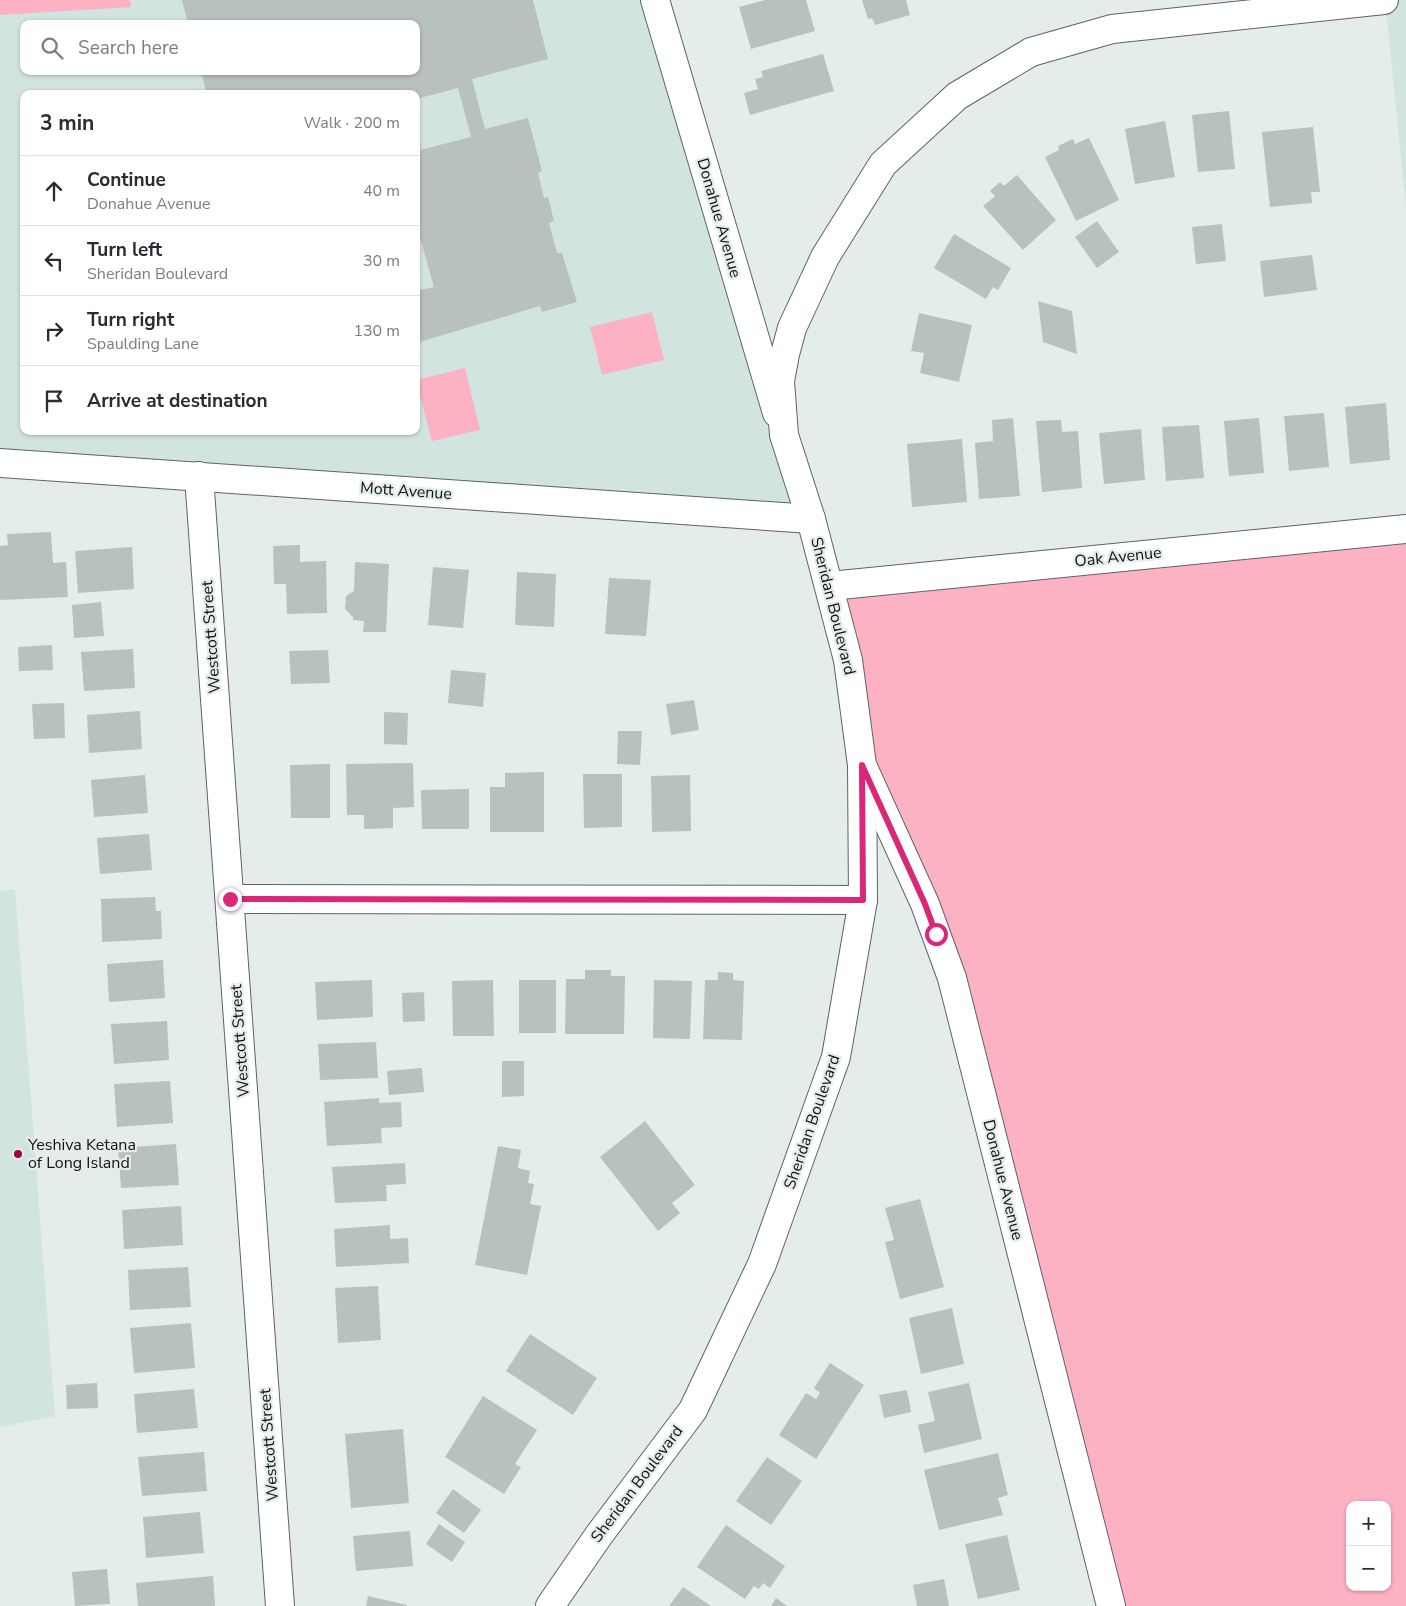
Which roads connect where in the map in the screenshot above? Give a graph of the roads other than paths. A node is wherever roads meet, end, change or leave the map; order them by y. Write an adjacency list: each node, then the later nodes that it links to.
1 (655, 0): 3 (street, Donahue Avenue)
2 (1384, 0): 3 (street, Sheridan Boulevard)
3 (784, 435): 6 (street, Sheridan Boulevard)
4 (0, 463): 5 (street, Mott Avenue)
5 (199, 476): 6 (street, Mott Avenue); 10 (street, Westcott Street)
6 (811, 519): 8 (street, Sheridan Boulevard)
7 (1406, 529): 8 (street, Oak Avenue)
8 (830, 586): 9 (street, Sheridan Boulevard)
9 (862, 765): 11 (street, Sheridan Boulevard); 14 (street, Donahue Avenue)
10 (230, 899): 11 (street); 12 (street, Westcott Street)
11 (863, 900): 13 (street, Sheridan Boulevard)
12 (280, 1606)
13 (550, 1606)
14 (1111, 1606)

